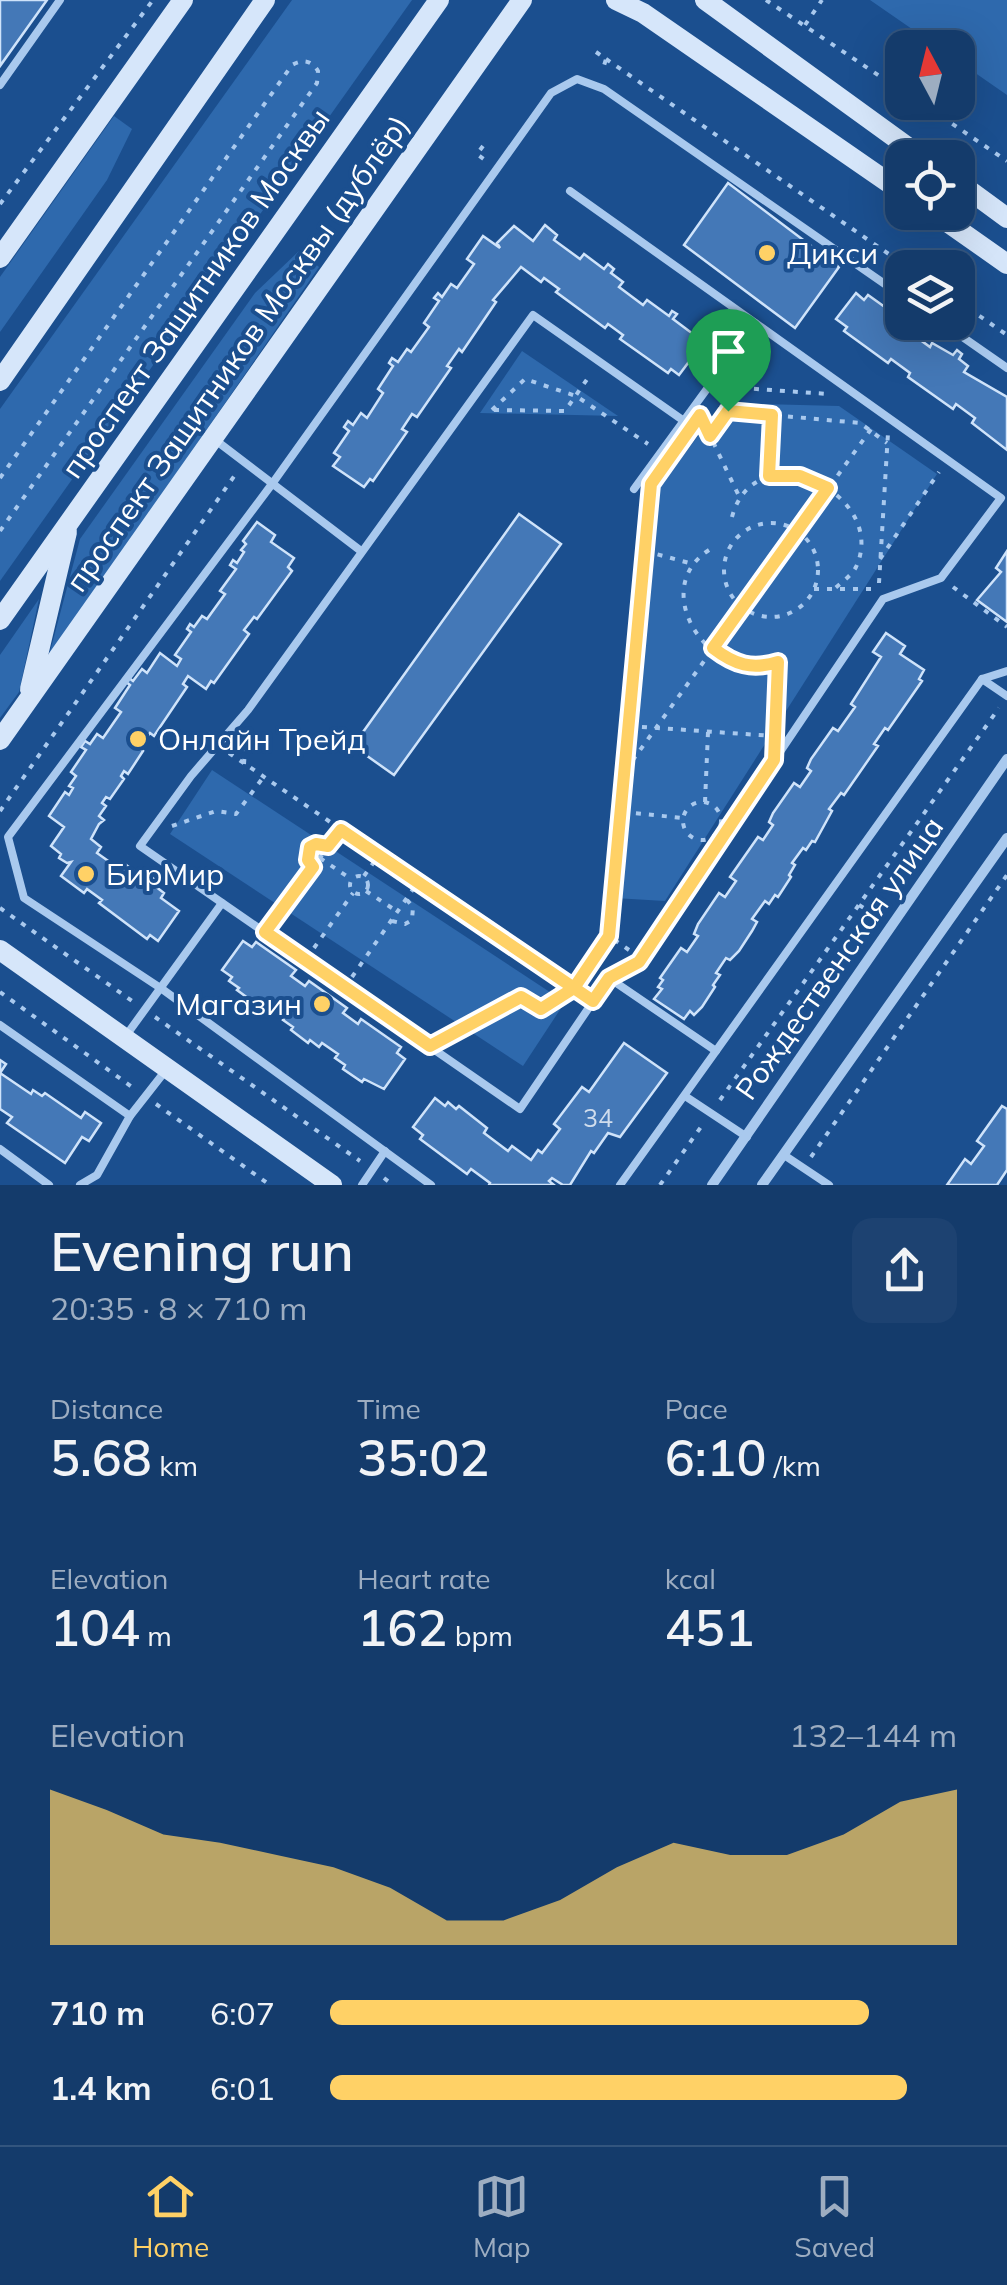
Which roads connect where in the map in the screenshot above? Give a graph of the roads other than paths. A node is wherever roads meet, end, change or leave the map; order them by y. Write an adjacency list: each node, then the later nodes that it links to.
1 (60, 0): 8 (lane)
2 (182, 0): 15 (main road)
3 (265, 0): 21 (main road)
4 (438, 0): 26 (main road, проспект Защитников Москвы)
5 (522, 0): 23 (main road, проспект Защитников Москвы (дублёр))
6 (616, 0): 10 (main road)
7 (705, 0): 9 (main road)
8 (0, 85)
9 (898, 140)
10 (885, 180)
11 (570, 191): 18 (lane)
12 (975, 194): 13 (main road)
13 (1007, 218)
14 (959, 230): 16 (main road)
15 (0, 258)
16 (1007, 264)
17 (885, 284): 24 (lane)
18 (755, 323): 22 (lane); 38 (lane)
19 (967, 340): 20 (lane)
20 (1007, 368)
21 (0, 380)
22 (687, 425): 25 (lane); 27 (lane)
23 (214, 439): 24 (lane); 32 (main road, проспект Защитников Москвы (дублёр))
24 (272, 484): 27 (lane); 39 (lane)
25 (634, 490)
26 (70, 520): 28 (main road, проспект Защитников Москвы); 32 (main road)
27 (361, 551): 36 (lane)
28 (0, 620)
29 (1007, 671): 30 (lane)
30 (982, 679): 31 (lane); 42 (lane)
31 (1007, 696)
32 (27, 701): 33 (main road, проспект Защитников Москвы (дублёр))
33 (0, 740)
34 (1007, 759): 46 (street, Рождественская улица)
35 (1007, 838): 49 (street)
36 (222, 903): 38 (lane); 39 (lane)
37 (0, 950): 41 (main road)
38 (609, 978): 42 (lane)
39 (162, 988): 41 (lane); 48 (lane)
40 (0, 1024): 45 (lane)
41 (124, 1038): 43 (main road)
42 (716, 1051): 44 (lane)
43 (167, 1069): 45 (lane); 52 (main road)
44 (685, 1096): 46 (lane); 55 (lane)
45 (130, 1116): 51 (lane)
46 (746, 1136): 56 (street, Рождественская улица)
47 (0, 1150): 50 (lane)
48 (385, 1151): 53 (lane); 54 (lane)
49 (784, 1155): 57 (street); 58 (lane)
50 (49, 1185)
51 (80, 1185)
52 (332, 1185)
53 (362, 1185)
54 (432, 1185)
55 (620, 1185)
56 (712, 1185)
57 (762, 1185)
58 (829, 1185)

